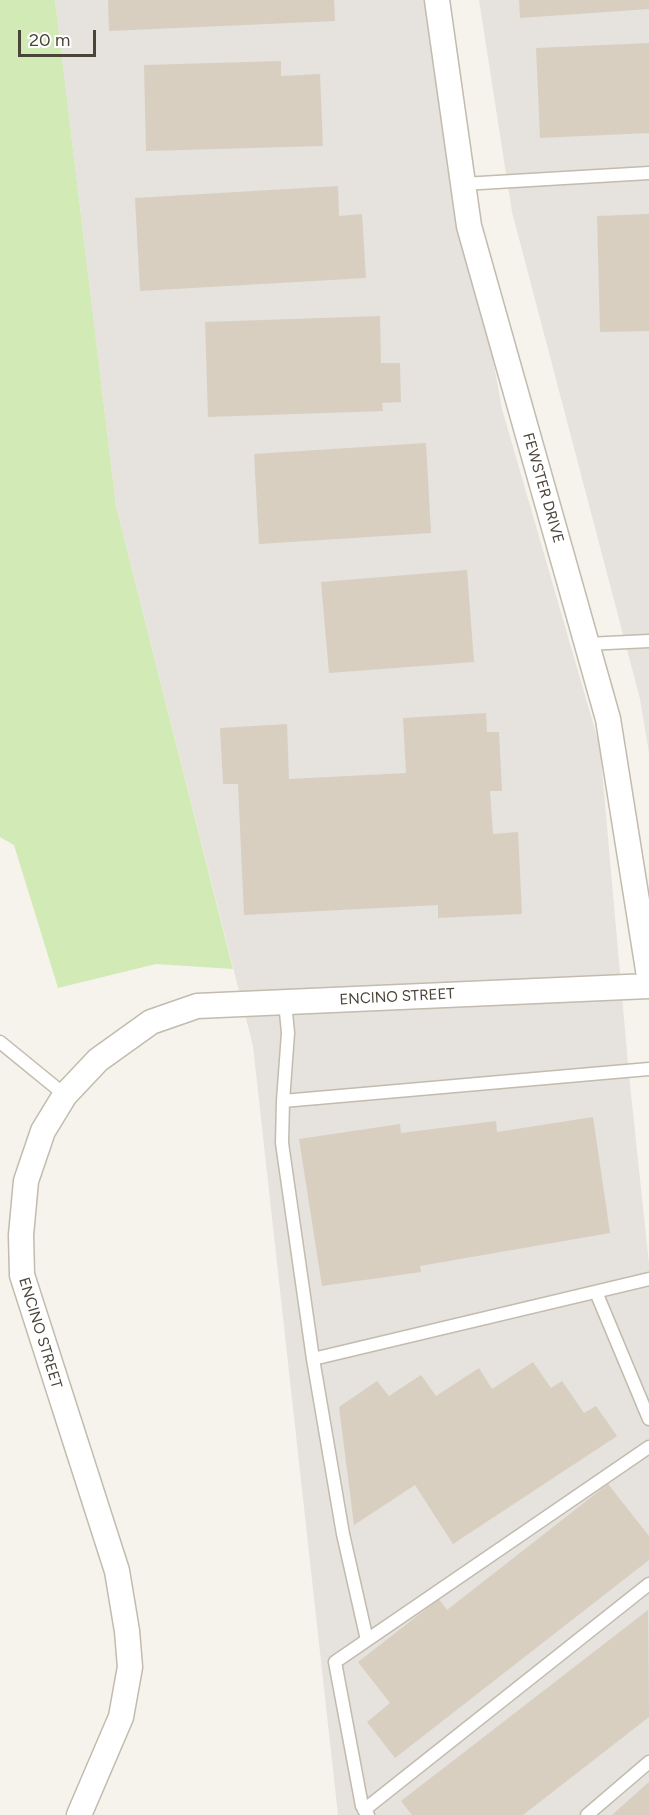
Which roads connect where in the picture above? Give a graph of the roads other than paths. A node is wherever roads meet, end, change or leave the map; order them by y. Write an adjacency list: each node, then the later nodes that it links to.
1 (437, 0): 3 (street, FEWSTER DRIVE)
2 (649, 173): 3 (lane)
3 (463, 184): 5 (street, FEWSTER DRIVE)
4 (649, 641): 5 (lane)
5 (587, 644): 6 (street, FEWSTER DRIVE)
6 (649, 976)
7 (649, 986): 8 (street, ENCINO STREET)
8 (285, 1002): 11 (street, ENCINO STREET); 12 (lane)
9 (0, 1042): 11 (lane)
10 (649, 1069): 12 (lane)
11 (65, 1095): 22 (street, ENCINO STREET)
12 (283, 1101): 15 (lane)
13 (649, 1279): 14 (lane)
14 (596, 1292): 15 (lane); 16 (lane)
15 (313, 1359): 19 (lane)
16 (649, 1419)
17 (649, 1447): 19 (lane)
18 (649, 1584): 21 (lane)
19 (367, 1640): 21 (lane)
20 (649, 1762): 23 (lane)
21 (366, 1812)
22 (79, 1815)
23 (586, 1815)

